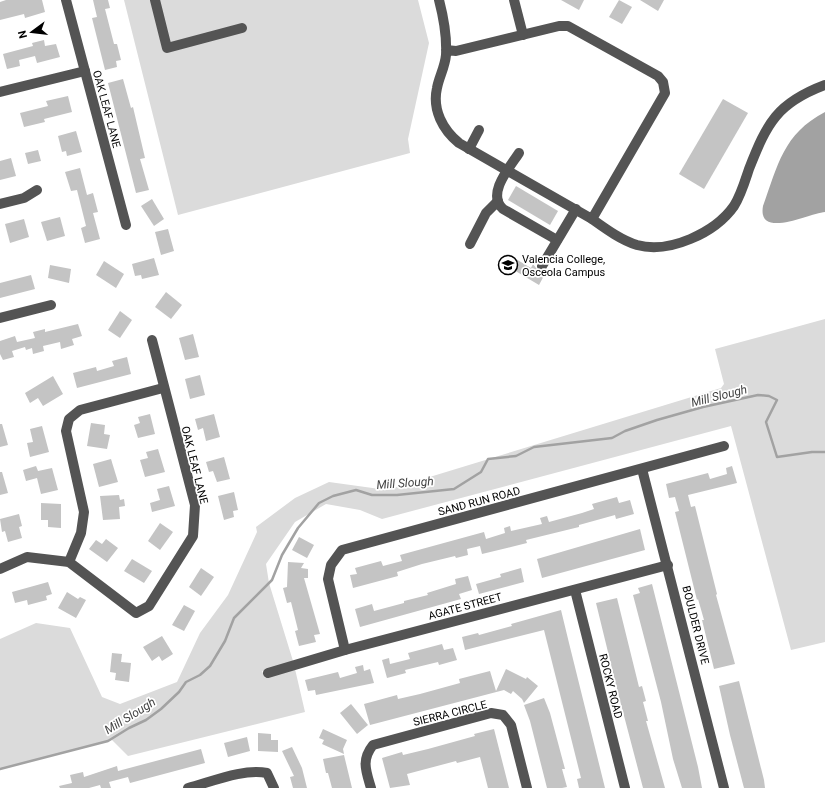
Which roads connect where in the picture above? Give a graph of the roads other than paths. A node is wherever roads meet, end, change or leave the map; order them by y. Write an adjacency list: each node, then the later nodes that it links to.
1 (66, 0): 8 (street, OAK LEAF LANE)
2 (155, 0): 5 (street)
3 (439, 0): 7 (street)
4 (514, 0): 6 (street)
5 (242, 28)
6 (523, 35): 7 (street); 19 (street)
7 (446, 50): 12 (street)
8 (85, 71): 10 (street); 20 (street, OAK LEAF LANE)
9 (825, 85): 19 (street)
10 (0, 92)
11 (479, 130): 12 (street)
12 (469, 149): 14 (street)
13 (519, 153): 14 (street)
14 (508, 171): 16 (street); 18 (street)
15 (37, 190): 17 (street)
16 (498, 201): 21 (street); 22 (street)
17 (0, 204)
18 (576, 209): 19 (street); 21 (street)
19 (592, 219)
20 (126, 225)
21 (558, 240): 23 (street)
22 (470, 244)
23 (542, 266)
24 (51, 305): 25 (street)
25 (0, 318)
26 (152, 340): 27 (street, OAK LEAF LANE)
27 (163, 388): 30 (street); 30 (street, OAK LEAF LANE)
28 (724, 446): 29 (street, SAND RUN ROAD)
29 (642, 469): 31 (street, BOULDER DRIVE); 34 (street, SAND RUN ROAD)
30 (69, 562): 32 (street)
31 (668, 565): 33 (street, AGATE STREET); 41 (street, BOULDER DRIVE)
32 (0, 569)
33 (575, 590): 34 (street, AGATE STREET); 40 (street, ROCKY ROAD)
34 (345, 650): 35 (street, AGATE STREET)
35 (268, 673)
36 (188, 788): 37 (street)
37 (274, 788)
38 (370, 788): 39 (street, SIERRA CIRCLE)
39 (527, 788)
40 (625, 788)
41 (724, 788)

